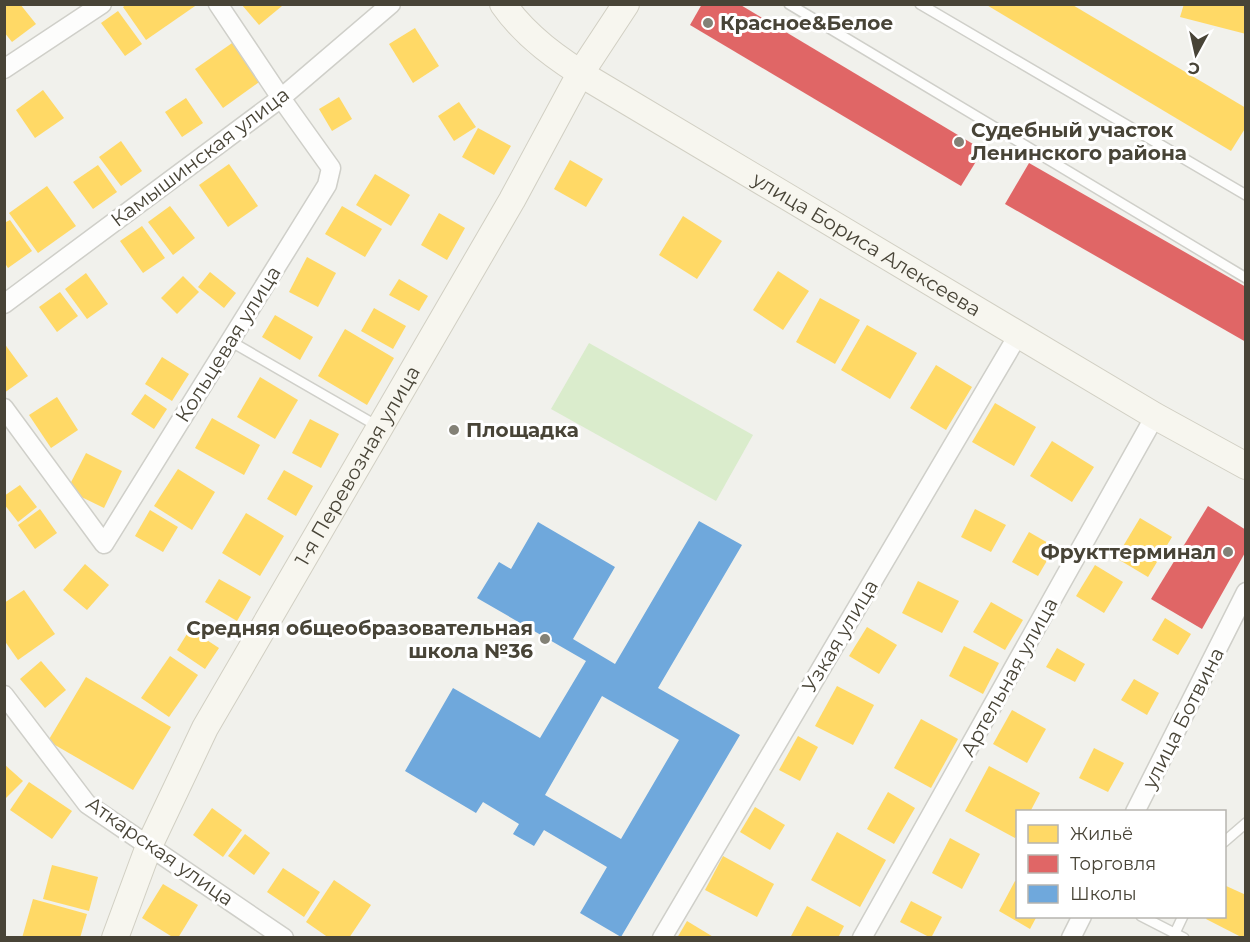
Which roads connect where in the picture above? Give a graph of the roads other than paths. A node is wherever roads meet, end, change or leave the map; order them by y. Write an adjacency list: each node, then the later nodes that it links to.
1 (102, 4): 8 (street)
2 (218, 4): 10 (street, Кольцевая улица)
3 (391, 4): 10 (street, Камышинская улица)
4 (502, 4): 9 (main road, улица Бориса Алексеева)
5 (626, 4): 9 (main road, 1-я Перевозная улица)
6 (789, 4): 12 (lane)
7 (920, 4): 11 (lane)
8 (4, 69)
9 (580, 74): 14 (main road, улица Бориса Алексеева); 18 (main road, 1-я Перевозная улица)
10 (281, 98): 13 (street, Камышинская улица); 15 (street, Кольцевая улица)
11 (1245, 195)
12 (1245, 279)
13 (4, 304)
14 (1018, 335): 17 (main road, улица Бориса Алексеева); 32 (street, Узкая улица)
15 (230, 340): 16 (street, Кольцевая улица); 18 (lane)
16 (4, 408)
17 (1155, 416): 19 (main road, улица Бориса Алексеева); 33 (street, Артельная улица)
18 (380, 428): 25 (main road, 1-я Перевозная улица)
19 (1245, 466)
20 (1245, 592): 22 (street, улица Ботвина)
21 (4, 695): 25 (street, Аткарская улица)
22 (1136, 810)
23 (1245, 824): 24 (lane)
24 (1226, 840)
25 (149, 846): 30 (main road, 1-я Перевозная улица); 31 (street, Аткарская улица)
26 (1081, 918): 34 (street)
27 (1145, 918): 29 (lane)
28 (1183, 918): 29 (lane)
29 (1179, 935)
30 (115, 938)
31 (284, 938)
32 (662, 938)
33 (862, 938)
34 (1071, 938)

